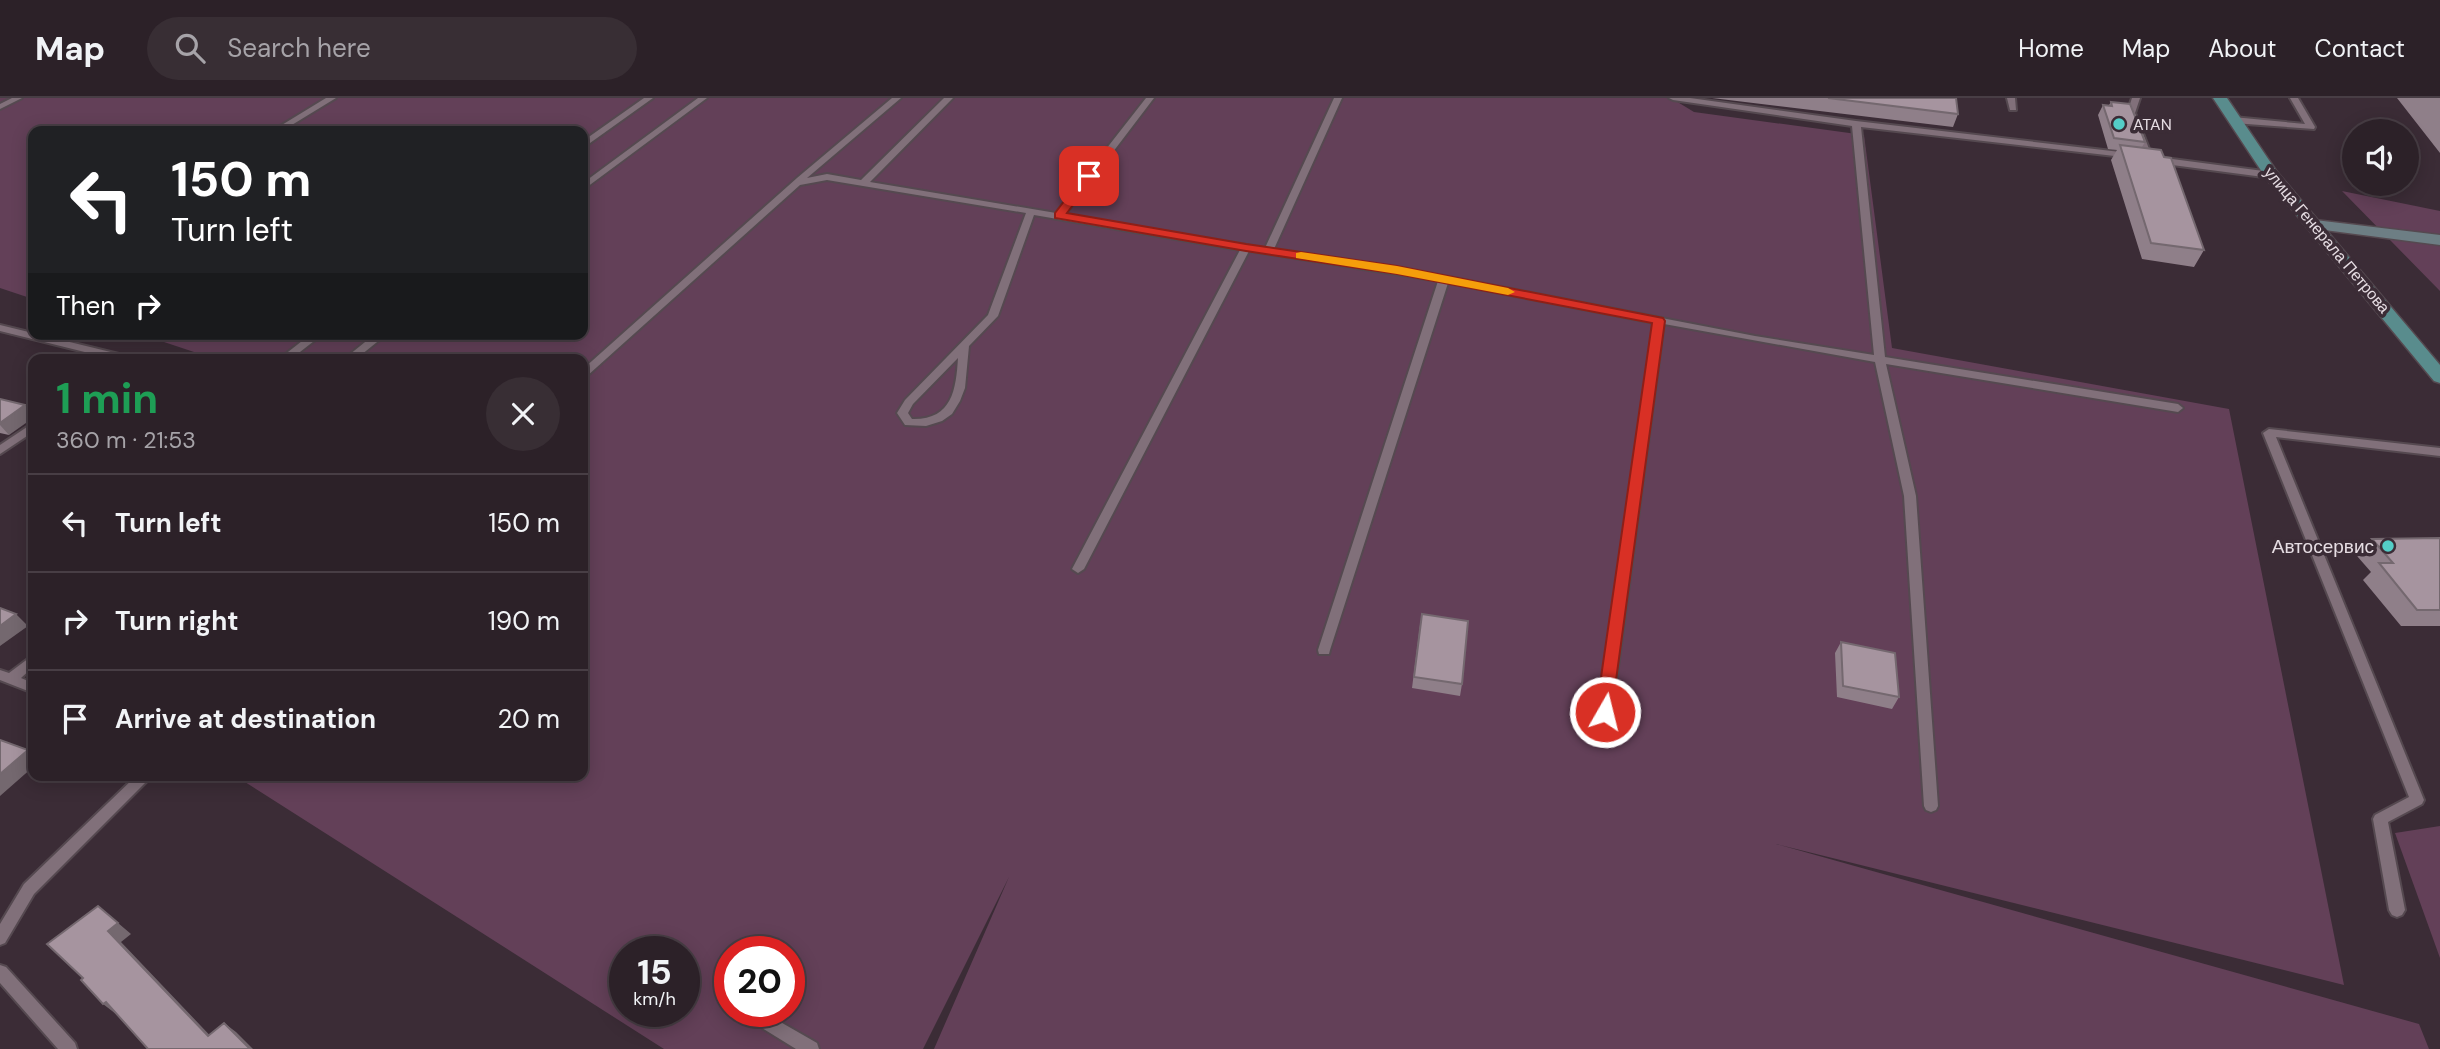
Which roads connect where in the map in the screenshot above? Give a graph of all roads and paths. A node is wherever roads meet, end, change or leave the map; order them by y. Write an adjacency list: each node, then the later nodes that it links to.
1 (18, 98): 14 (lane)
2 (332, 98): 18 (lane)
3 (649, 98): 19 (lane)
4 (703, 98): 22 (lane)
5 (897, 98): 23 (lane)
6 (949, 98): 24 (lane)
7 (1150, 98): 26 (lane)
8 (1339, 98): 30 (lane)
9 (1673, 98): 17 (lane)
10 (2011, 98): 15 (lane)
11 (2136, 98): 20 (lane)
12 (2220, 98): 16 (main road, улица Генерала Петрова)
13 (2294, 98): 16 (lane)
14 (0, 107)
15 (2013, 108)
16 (2233, 120): 21 (main road, улица Генерала Петрова)
17 (1856, 124): 20 (lane); 42 (lane)
18 (284, 126)
19 (588, 141)
20 (2150, 159): 21 (lane)
21 (2271, 175): 27 (main road, улица Генерала Петрова)
22 (588, 183)
23 (797, 183): 24 (lane); 43 (lane)
24 (863, 183): 25 (lane)
25 (1031, 211): 26 (lane); 38 (lane)
26 (1059, 216): 29 (lane)
27 (2315, 225): 28 (main road); 44 (main road, улица Генерала Петрова)
28 (2440, 240)
29 (1246, 248): 30 (lane); 49 (lane)
30 (1268, 251): 31 (lane)
31 (1444, 279): 32 (lane); 50 (lane)
32 (1659, 321): 42 (lane); 54 (lane)
33 (0, 328): 34 (lane)
34 (28, 335)
35 (49, 340): 39 (lane)
36 (310, 340): 40 (lane)
37 (374, 340): 41 (lane)
38 (964, 345): 38 (lane)
39 (107, 354)
40 (291, 354)
41 (356, 354)
42 (1880, 362): 45 (lane); 56 (lane)
43 (588, 370)
44 (2440, 377)
45 (2178, 408)
46 (28, 430): 47 (lane)
47 (0, 450)
48 (2440, 452): 57 (lane)
49 (1078, 569)
50 (1324, 650)
51 (28, 663): 52 (lane)
52 (4, 678): 53 (lane)
53 (28, 686)
54 (1605, 712)
55 (140, 781): 58 (lane)
56 (1931, 806)
57 (2398, 910)
58 (0, 939)
59 (0, 972): 61 (lane)
60 (775, 1027): 62 (lane)
61 (69, 1049)
62 (811, 1049)

